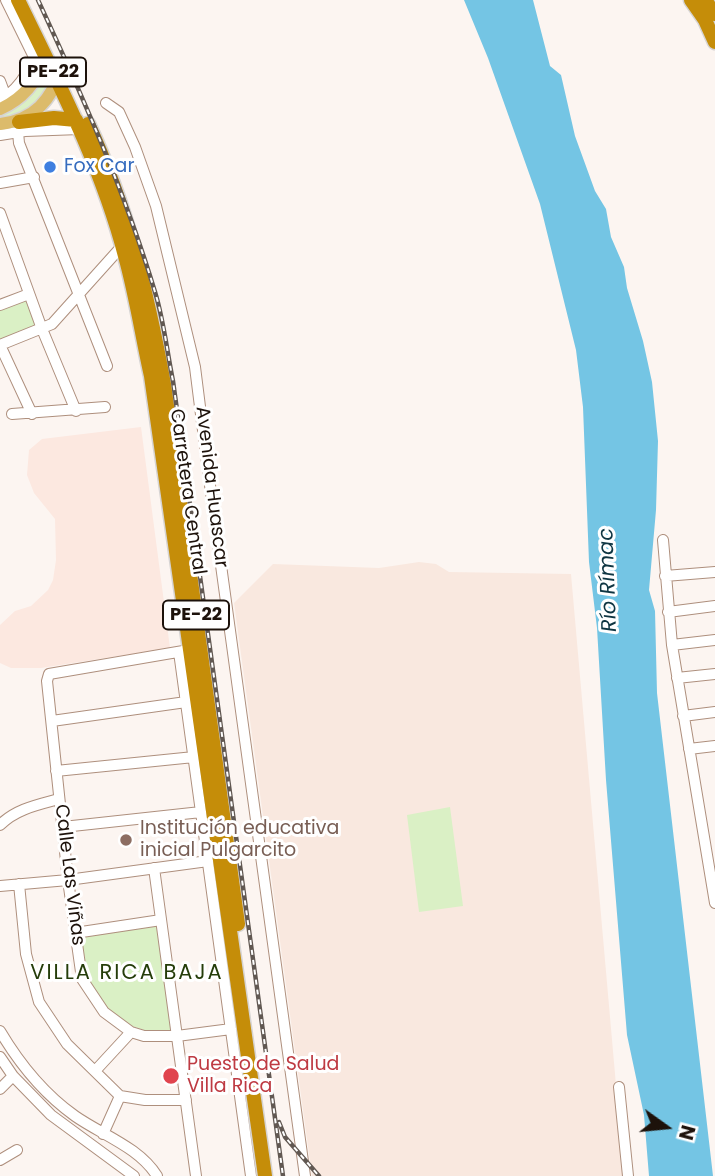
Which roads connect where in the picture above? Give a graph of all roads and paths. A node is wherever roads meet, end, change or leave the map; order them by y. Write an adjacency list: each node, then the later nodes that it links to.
1 (6, 0): 8 (street)
2 (18, 0): 8 (highway, Carretera Central / PE-22)
3 (29, 0): 9 (highway, Carretera Central / PE-22)
4 (691, 0): 7 (highway)
5 (705, 0): 6 (highway)
6 (715, 14)
7 (715, 42)
8 (40, 57): 9 (highway, Carretera Central / PE-22); 11 (street); 13 (main road)
9 (59, 75): 15 (highway, Carretera Central / PE-22); 16 (main road); 42 (highway, Carretera Central / PE-22)
10 (0, 81): 11 (street)
11 (3, 98)
12 (106, 103): 82 (street, Avenida Huascar)
13 (0, 109)
14 (0, 124): 16 (main road)
15 (78, 124): 16 (highway); 21 (highway, Carretera Central / PE-22)
16 (18, 127): 17 (street); 18 (street)
17 (0, 135)
18 (34, 177): 19 (street); 23 (street)
19 (0, 183)
20 (0, 213): 22 (street)
21 (122, 246): 23 (street); 39 (highway, Carretera Central / PE-22)
22 (29, 294): 24 (street); 25 (street)
23 (80, 295): 25 (street); 27 (street)
24 (0, 305)
25 (42, 329): 26 (street); 29 (street)
26 (0, 345): 31 (street)
27 (107, 366)
28 (105, 407): 29 (street)
29 (76, 411): 31 (street)
30 (12, 414): 31 (street)
31 (32, 414)
32 (663, 540): 34 (street)
33 (715, 572): 34 (street)
34 (665, 576): 36 (street)
35 (715, 607): 36 (street)
36 (668, 612): 38 (street)
37 (715, 640): 38 (street)
38 (672, 645): 41 (street)
39 (184, 651): 42 (highway, Carretera Central / PE-22); 45 (street, Calle Las Viñas)
40 (715, 674): 41 (street)
41 (677, 678): 44 (street)
42 (197, 700): 45 (street); 48 (street); 80 (highway, Carretera Central / PE-22); 81 (highway, Carretera Central / PE-22)
43 (715, 712): 44 (street)
44 (683, 716): 47 (street)
45 (52, 721): 49 (street, Calle Las Viñas)
46 (715, 746): 47 (street)
47 (689, 749): 59 (street)
48 (194, 757): 49 (street); 51 (street)
49 (56, 771): 50 (street, Calle Las Viñas)
50 (59, 799): 52 (street); 53 (street, Calle Las Viñas)
51 (201, 812): 53 (street); 54 (street)
52 (0, 825)
53 (63, 827): 56 (street, Calle Las Viñas)
54 (208, 861): 55 (street); 62 (street)
55 (154, 868): 56 (street); 60 (street)
56 (68, 880): 57 (street); 61 (street, Calle Las Viñas)
57 (19, 884): 58 (street); 67 (street)
58 (0, 886)
59 (715, 903)
60 (161, 920): 61 (street); 65 (street)
61 (75, 933): 64 (street, Calle Las Viñas)
62 (231, 1029): 65 (street); 79 (street)
63 (0, 1031): 73 (street)
64 (131, 1032): 65 (street); 67 (street)
65 (177, 1036): 72 (street)
66 (0, 1056): 68 (street)
67 (95, 1071): 71 (street)
68 (13, 1076): 70 (street); 76 (street)
69 (620, 1087): 83 (street)
70 (0, 1088)
71 (120, 1096): 72 (street); 73 (street)
72 (186, 1100): 78 (street)
73 (103, 1135): 77 (street)
74 (16, 1150): 75 (street)
75 (0, 1160)
76 (134, 1176)
77 (157, 1176)
78 (196, 1176)
79 (251, 1176)
80 (265, 1176)
81 (273, 1176)
82 (305, 1176)
83 (628, 1176)

